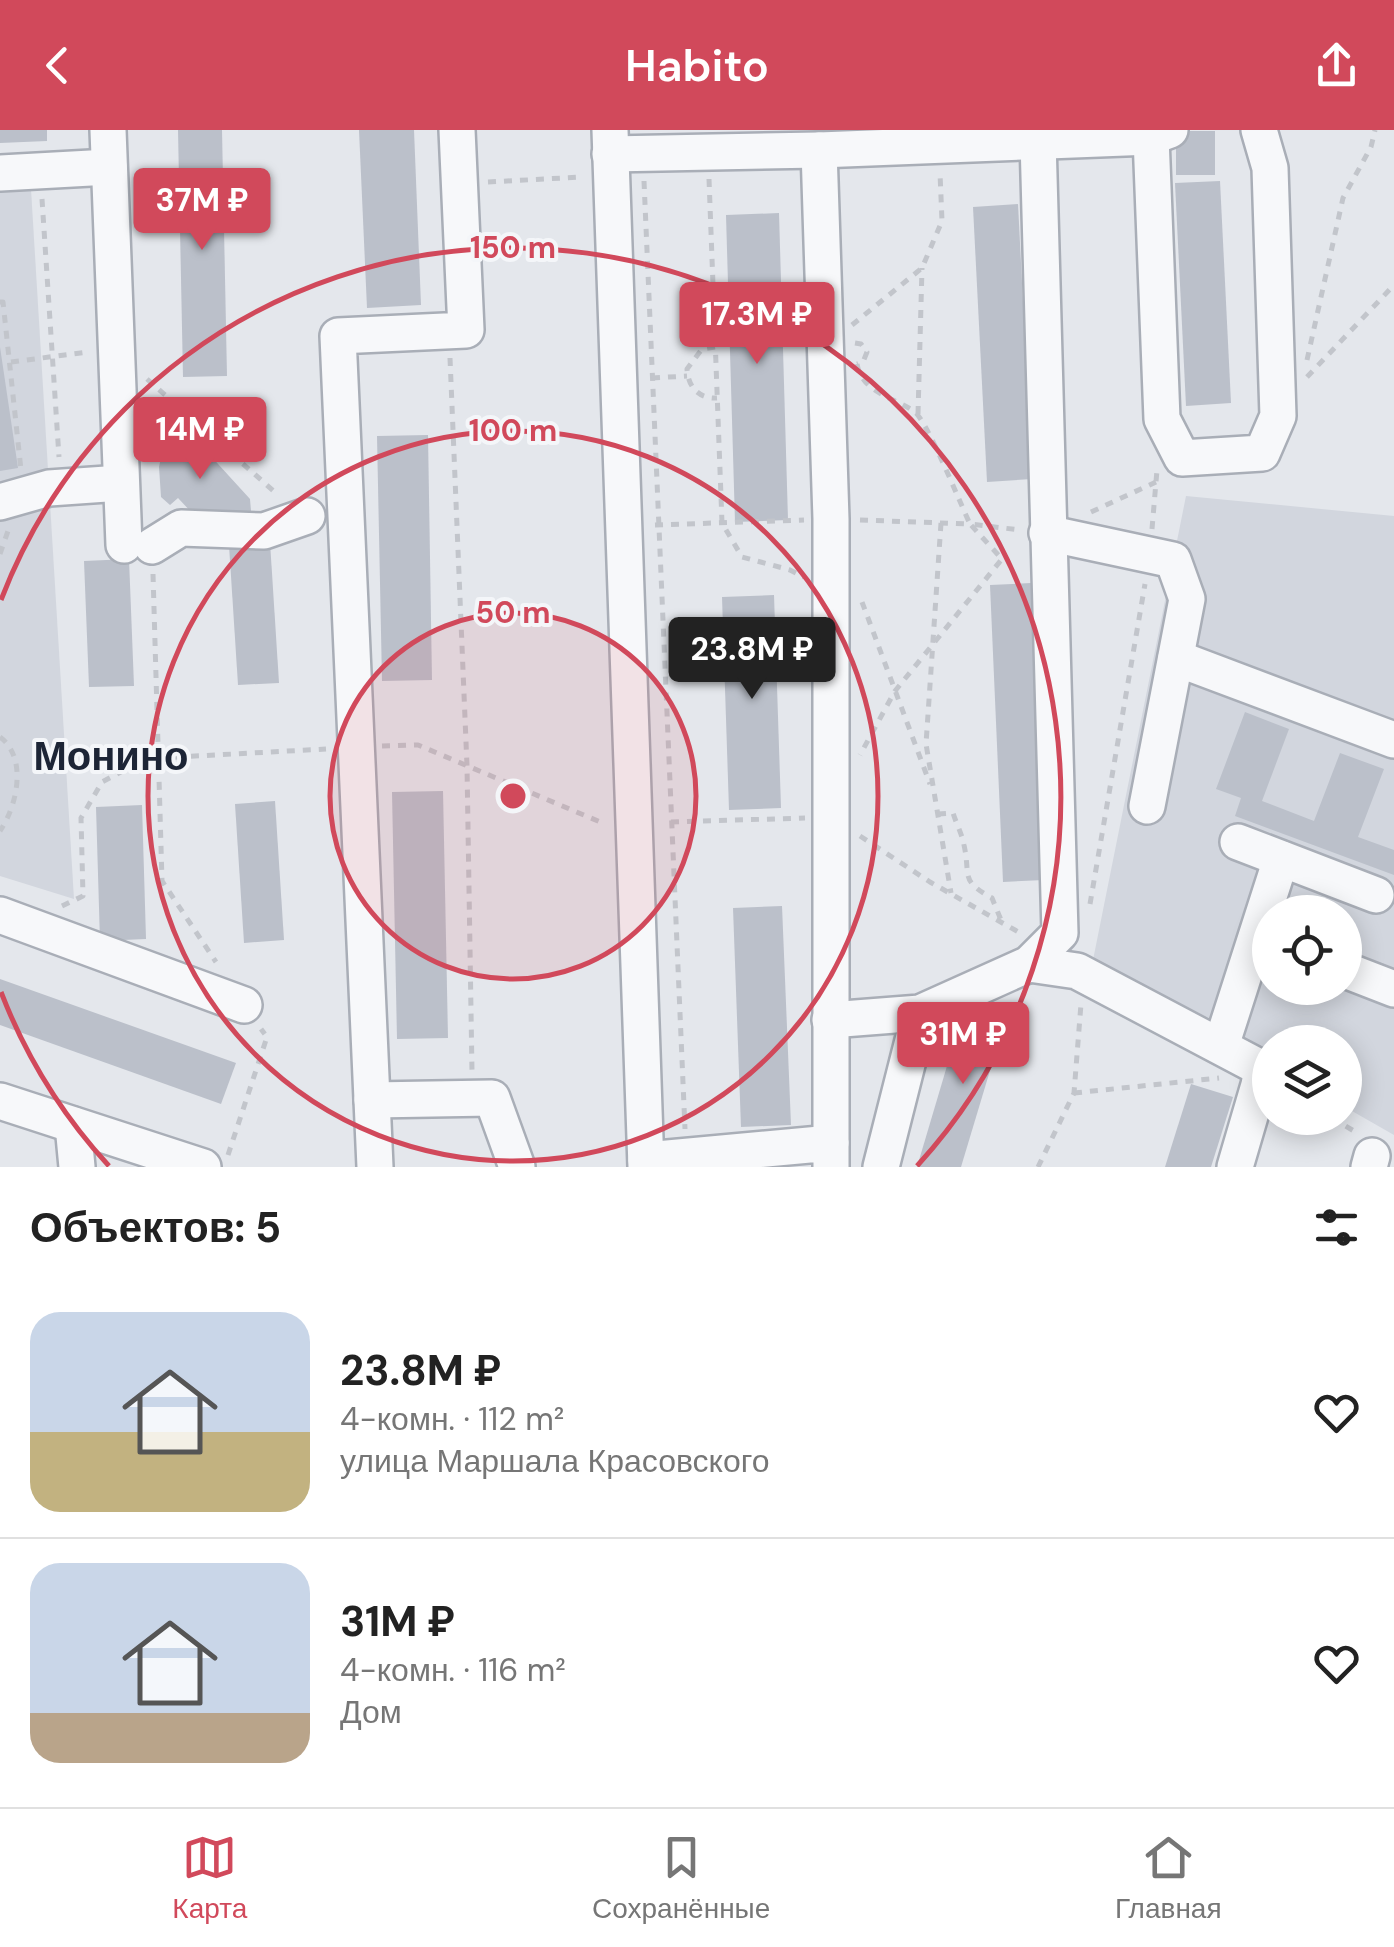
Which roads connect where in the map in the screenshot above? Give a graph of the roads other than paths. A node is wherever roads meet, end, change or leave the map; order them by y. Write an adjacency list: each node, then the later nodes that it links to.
1 (108, 130): 10 (street)
2 (458, 130): 33 (street)
3 (1259, 130): 4 (street)
4 (1161, 133): 5 (street)
5 (1093, 134): 7 (street)
6 (939, 136): 7 (street); 8 (street)
7 (1038, 140): 15 (street)
8 (819, 150): 9 (street); 30 (street)
9 (619, 153): 36 (street)
10 (109, 167): 11 (street); 12 (street)
11 (0, 173)
12 (121, 483): 13 (street); 14 (street)
13 (10, 489)
14 (306, 516)
15 (1047, 533): 16 (street); 24 (street)
16 (1176, 658): 17 (street); 18 (street)
17 (1394, 740)
18 (1147, 806)
19 (1238, 842): 20 (street)
20 (1280, 858): 21 (street); 22 (street)
21 (1272, 895)
22 (1376, 895)
23 (14, 920): 28 (street)
24 (1038, 955): 29 (street); 31 (street)
25 (1252, 968): 31 (street)
26 (1362, 977): 27 (street)
27 (1394, 989)
28 (244, 1005)
29 (920, 1013): 30 (street); 41 (street)
30 (830, 1020): 35 (street)
31 (1221, 1046): 42 (street)
32 (0, 1100): 34 (street)
33 (372, 1100): 39 (street); 40 (street)
34 (73, 1125): 37 (street); 38 (street)
35 (831, 1155): 36 (street)
36 (646, 1163)
37 (76, 1167)
38 (203, 1167)
39 (375, 1167)
40 (517, 1167)
41 (881, 1167)
42 (1235, 1167)

